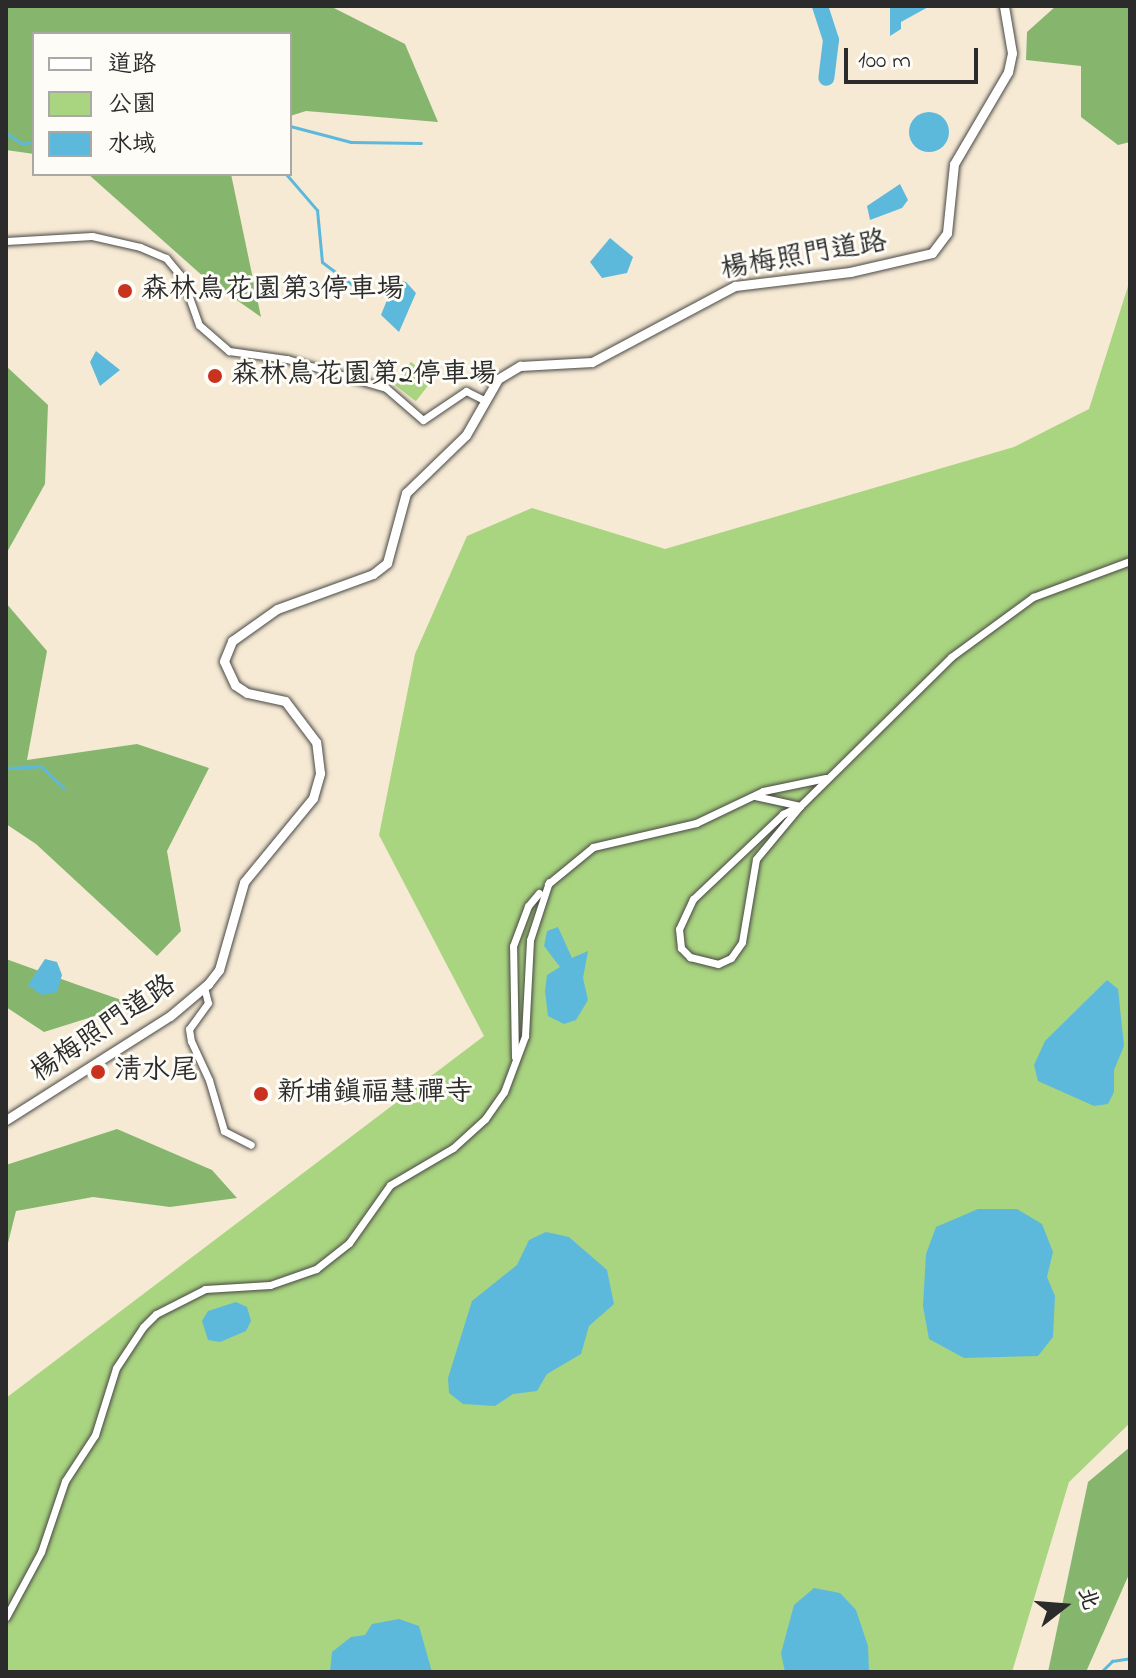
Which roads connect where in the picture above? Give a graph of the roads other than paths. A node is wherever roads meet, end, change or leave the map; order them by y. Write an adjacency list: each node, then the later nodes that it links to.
1 (1004, 6): 3 (street, 楊梅照門道路)
2 (6, 241): 3 (street)
3 (486, 401): 9 (street, 楊梅照門道路)
4 (1130, 561): 5 (street)
5 (829, 778): 6 (street); 7 (street)
6 (754, 796): 7 (street); 8 (street)
7 (800, 806): 7 (street)
8 (549, 882): 10 (street); 10 (street)
9 (204, 987): 11 (street, 楊梅照門道路); 12 (street)
10 (515, 1064): 13 (street)
11 (6, 1120)
12 (251, 1145)
13 (6, 1617)

